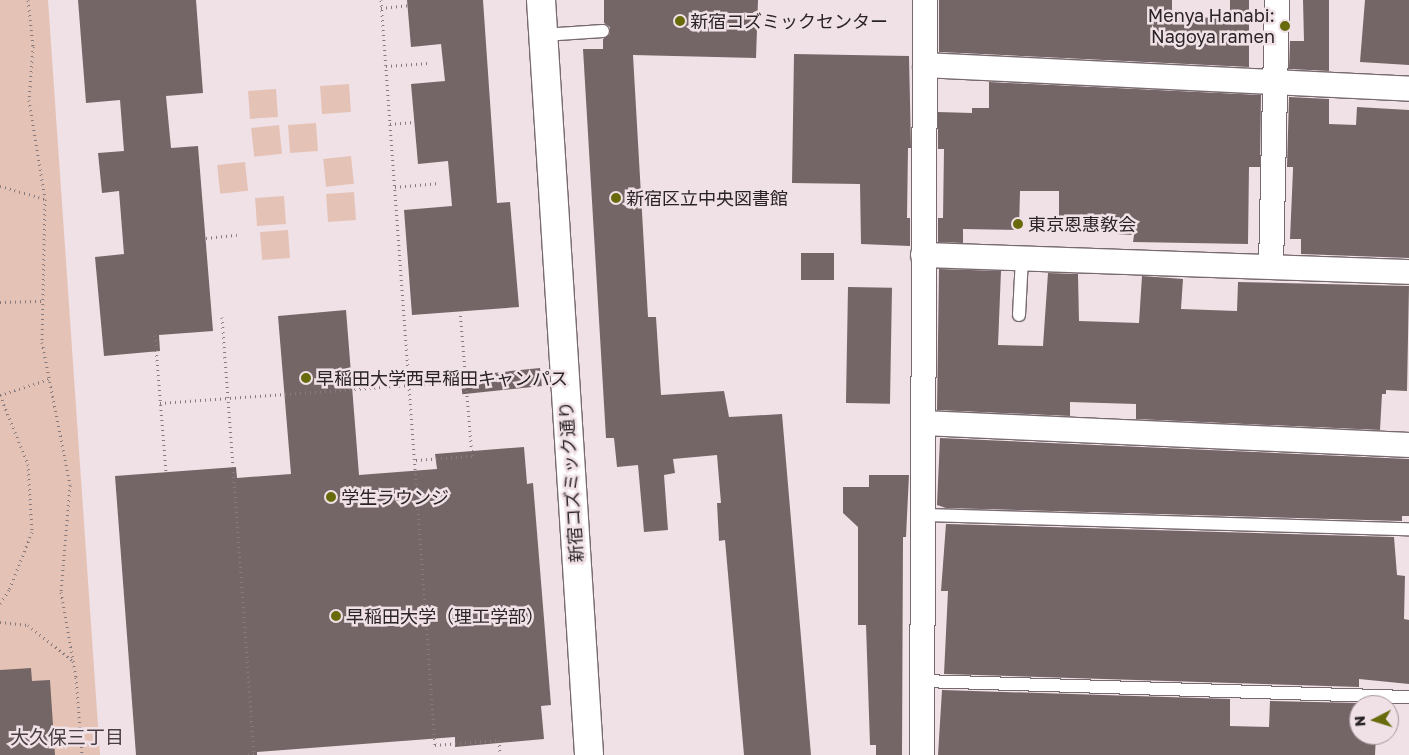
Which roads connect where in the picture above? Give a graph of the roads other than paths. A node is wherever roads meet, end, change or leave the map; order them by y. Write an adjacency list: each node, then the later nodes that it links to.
1 (541, 0): 5 (street, 新宿コズミック通り)
2 (925, 0): 6 (street)
3 (1277, 0): 7 (street)
4 (604, 31): 5 (lane)
5 (543, 35): 20 (street, 新宿コズミック通り)
6 (925, 66): 7 (street); 9 (street)
7 (1274, 81): 8 (street); 11 (street)
8 (1409, 89)
9 (924, 254): 10 (street); 14 (street)
10 (1022, 258): 11 (street); 13 (lane)
11 (1271, 267): 12 (street)
12 (1409, 272)
13 (1019, 315)
14 (924, 424): 15 (street); 16 (street)
15 (1409, 445)
16 (924, 515): 17 (lane); 18 (street)
17 (1409, 529)
18 (924, 680): 19 (lane); 21 (street)
19 (1409, 697)
20 (589, 755)
21 (922, 755)

